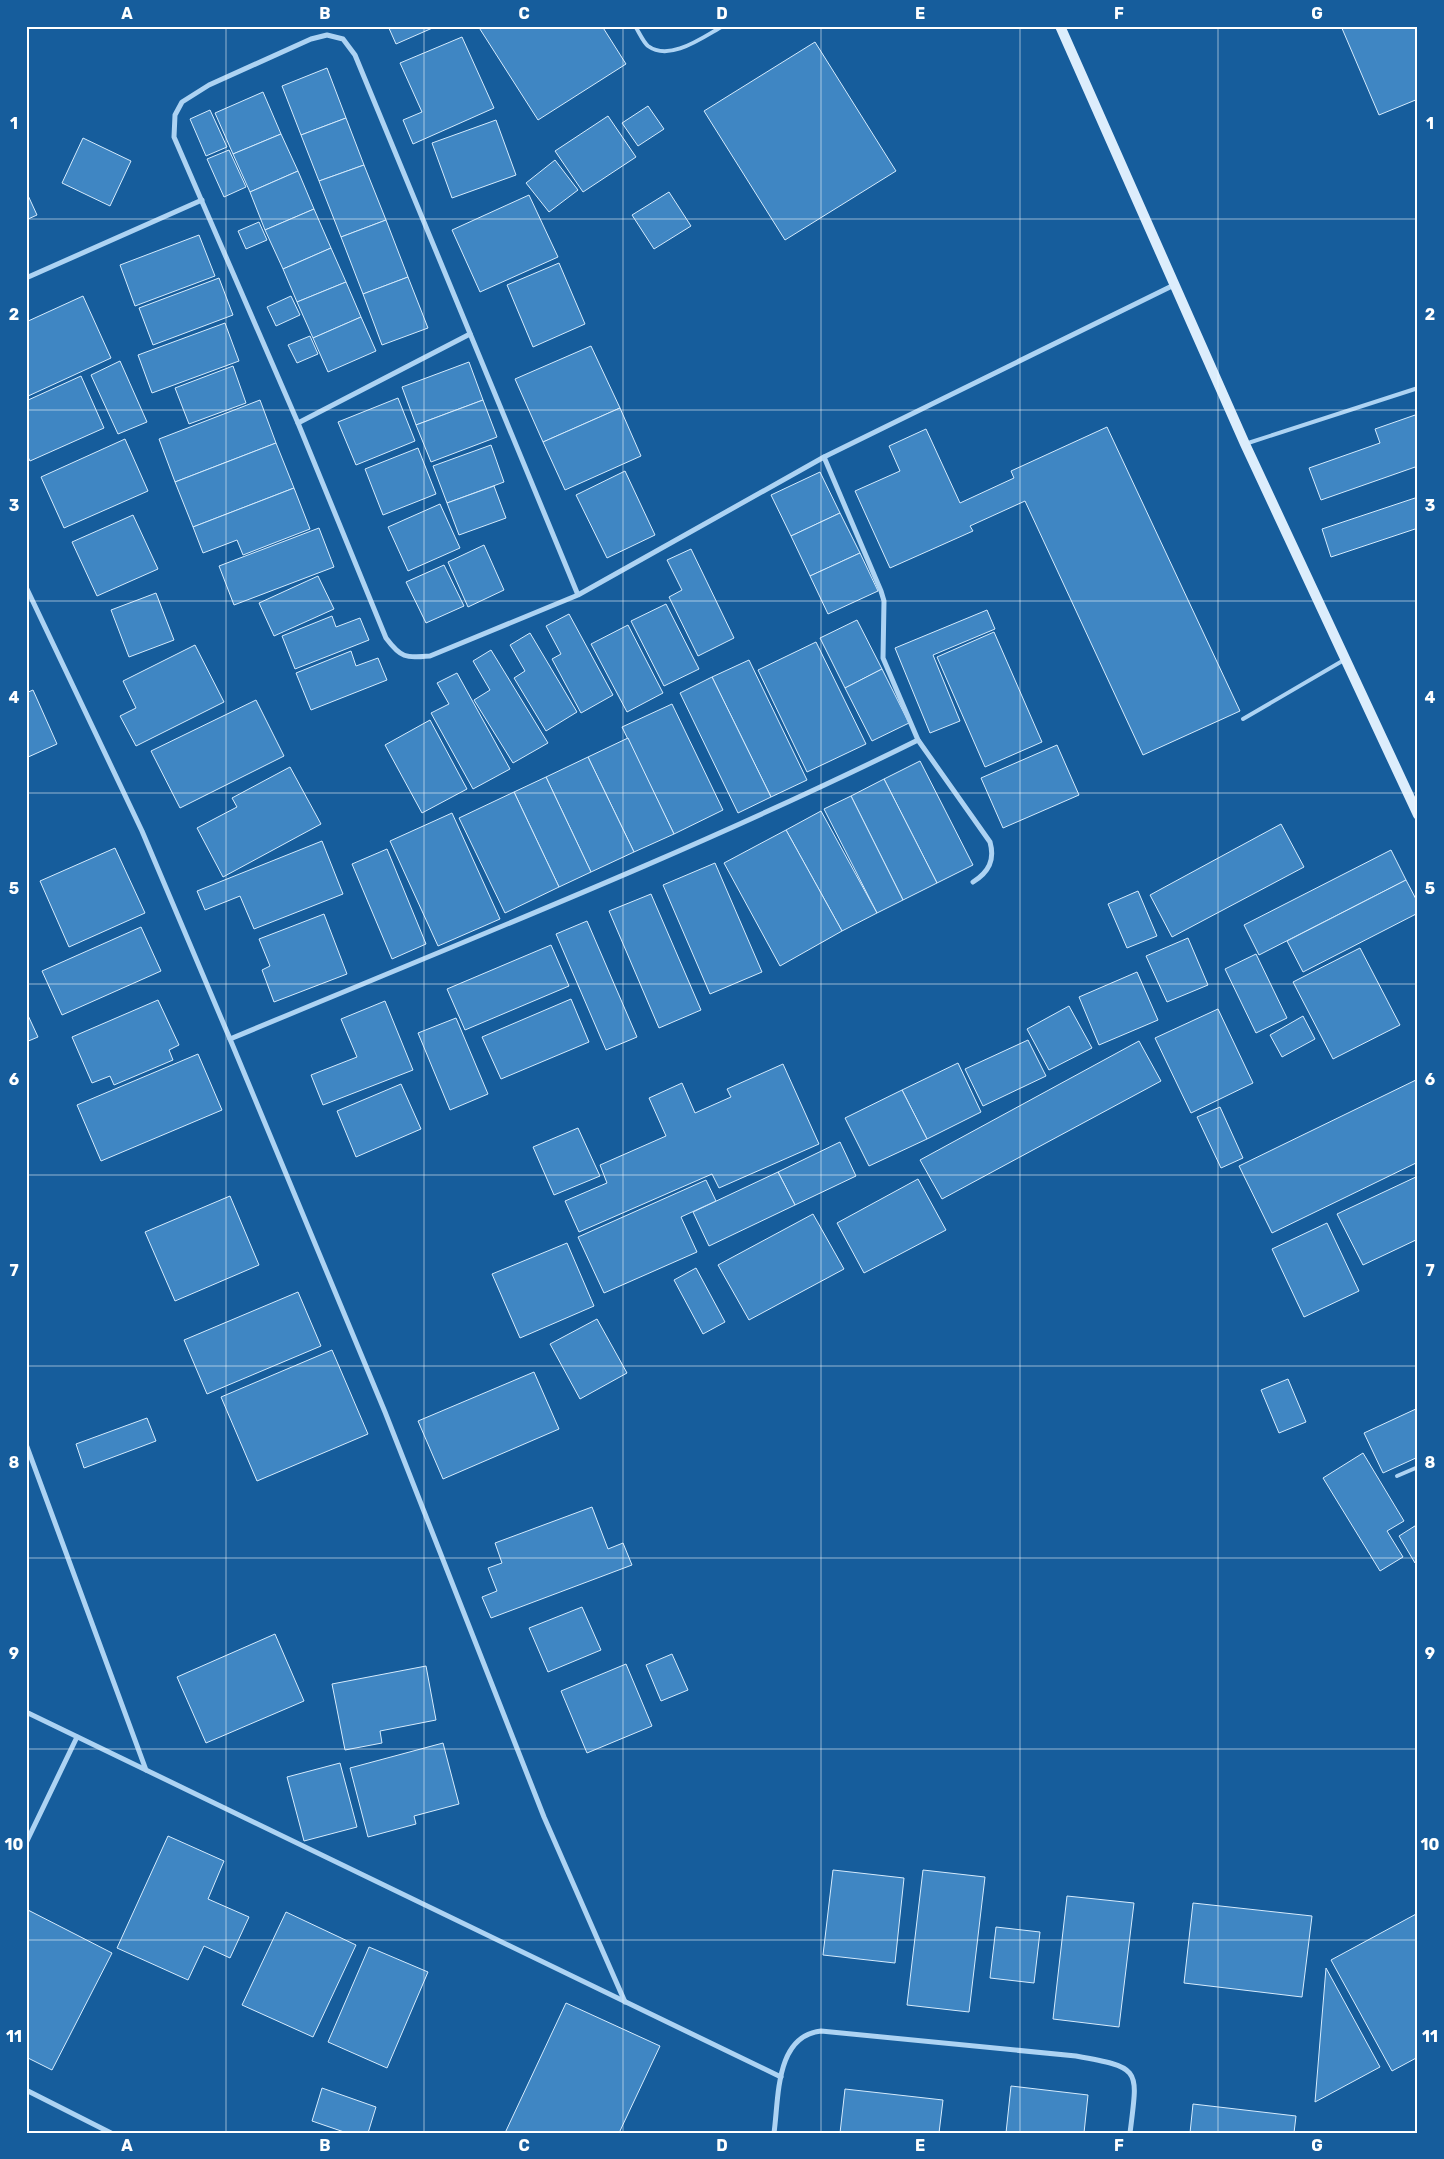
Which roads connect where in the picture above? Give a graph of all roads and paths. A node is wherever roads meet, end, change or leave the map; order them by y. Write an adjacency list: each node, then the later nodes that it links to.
1 (635, 26): 2 (lane)
2 (723, 26)
3 (1060, 26): 6 (main road)
4 (202, 200): 5 (street); 7 (street); 9 (street)
5 (26, 278)
6 (1174, 285): 10 (main road); 11 (street)
7 (470, 334): 9 (street); 13 (street)
8 (1418, 388): 10 (lane)
9 (298, 423): 13 (street)
10 (1245, 444): 14 (main road)
11 (824, 457): 13 (street); 16 (street)
12 (26, 587): 19 (street)
13 (578, 595)
14 (1345, 659): 15 (lane); 17 (main road)
15 (1243, 719)
16 (918, 740): 18 (street); 19 (street)
17 (1418, 815)
18 (973, 882)
19 (230, 1039): 27 (street)
20 (26, 1444): 25 (street)
21 (1418, 1467): 22 (lane)
22 (1397, 1476)
23 (26, 1712): 24 (street)
24 (77, 1736): 25 (street); 26 (street)
25 (146, 1770): 27 (street)
26 (26, 1843)
27 (625, 2002): 28 (street)
28 (781, 2077): 31 (street); 32 (street)
29 (26, 2090): 30 (street)
30 (111, 2133)
31 (774, 2133)
32 (1130, 2133)

